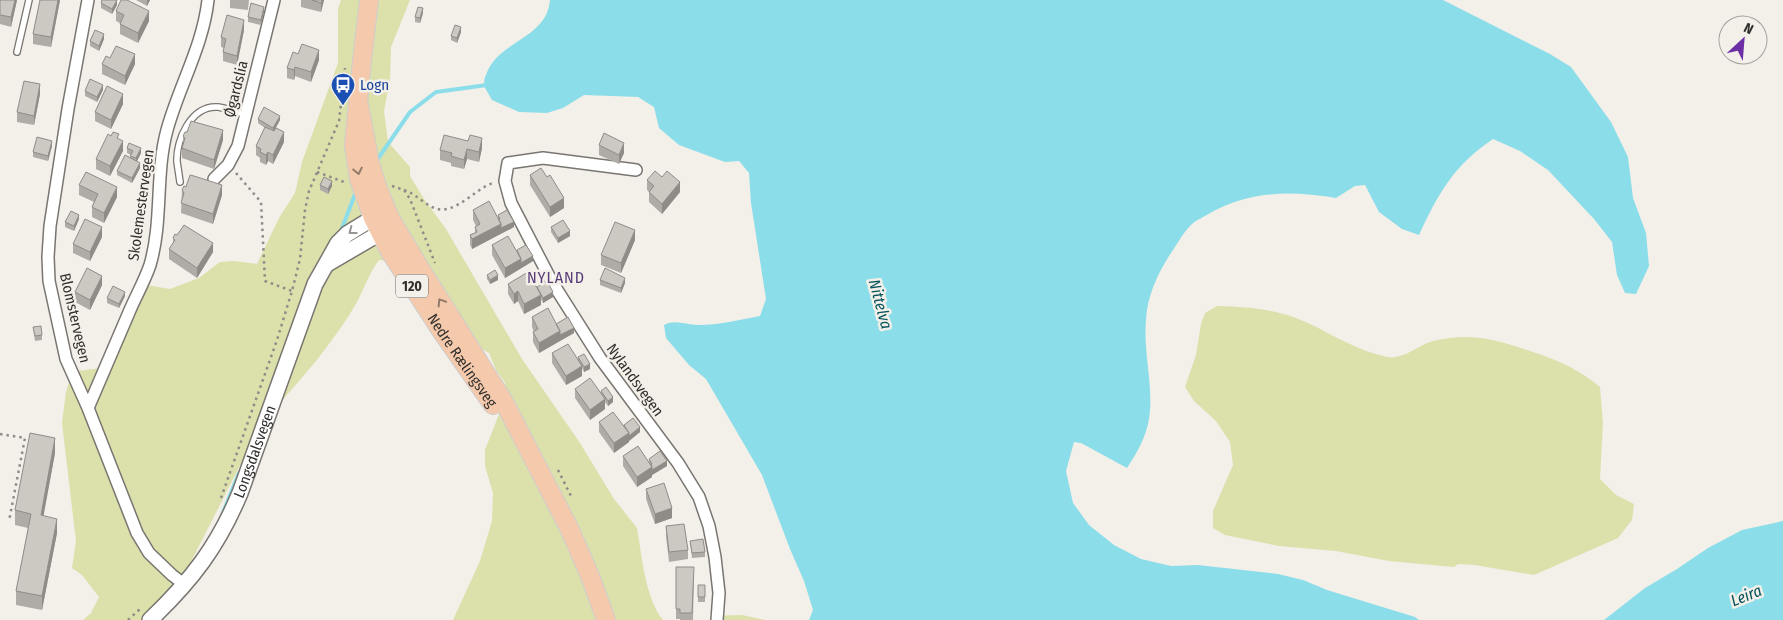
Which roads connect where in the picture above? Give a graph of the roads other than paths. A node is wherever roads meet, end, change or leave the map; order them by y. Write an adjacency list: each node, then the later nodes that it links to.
1 (29, 0): 6 (lane)
2 (88, 0): 12 (street, Blomstervegen)
3 (208, 0): 12 (street, Skolemestervegen)
4 (274, 0): 7 (street, Øgardslia)
5 (370, 0): 11 (main road, Nedre Rælingsveg / 120)
6 (17, 52)
7 (245, 114): 9 (street, Øgardslia); 10 (lane)
8 (636, 170): 16 (street, Nylandsvegen)
9 (214, 179)
10 (180, 182)
11 (381, 223): 13 (main road, Longsdalsvegen); 15 (main road, Nedre Rælingsveg / 120)
12 (88, 408): 13 (street, Blomstervegen)
13 (185, 585): 14 (main road, Longsdalsvegen)
14 (150, 620)
15 (606, 620)
16 (717, 620)

